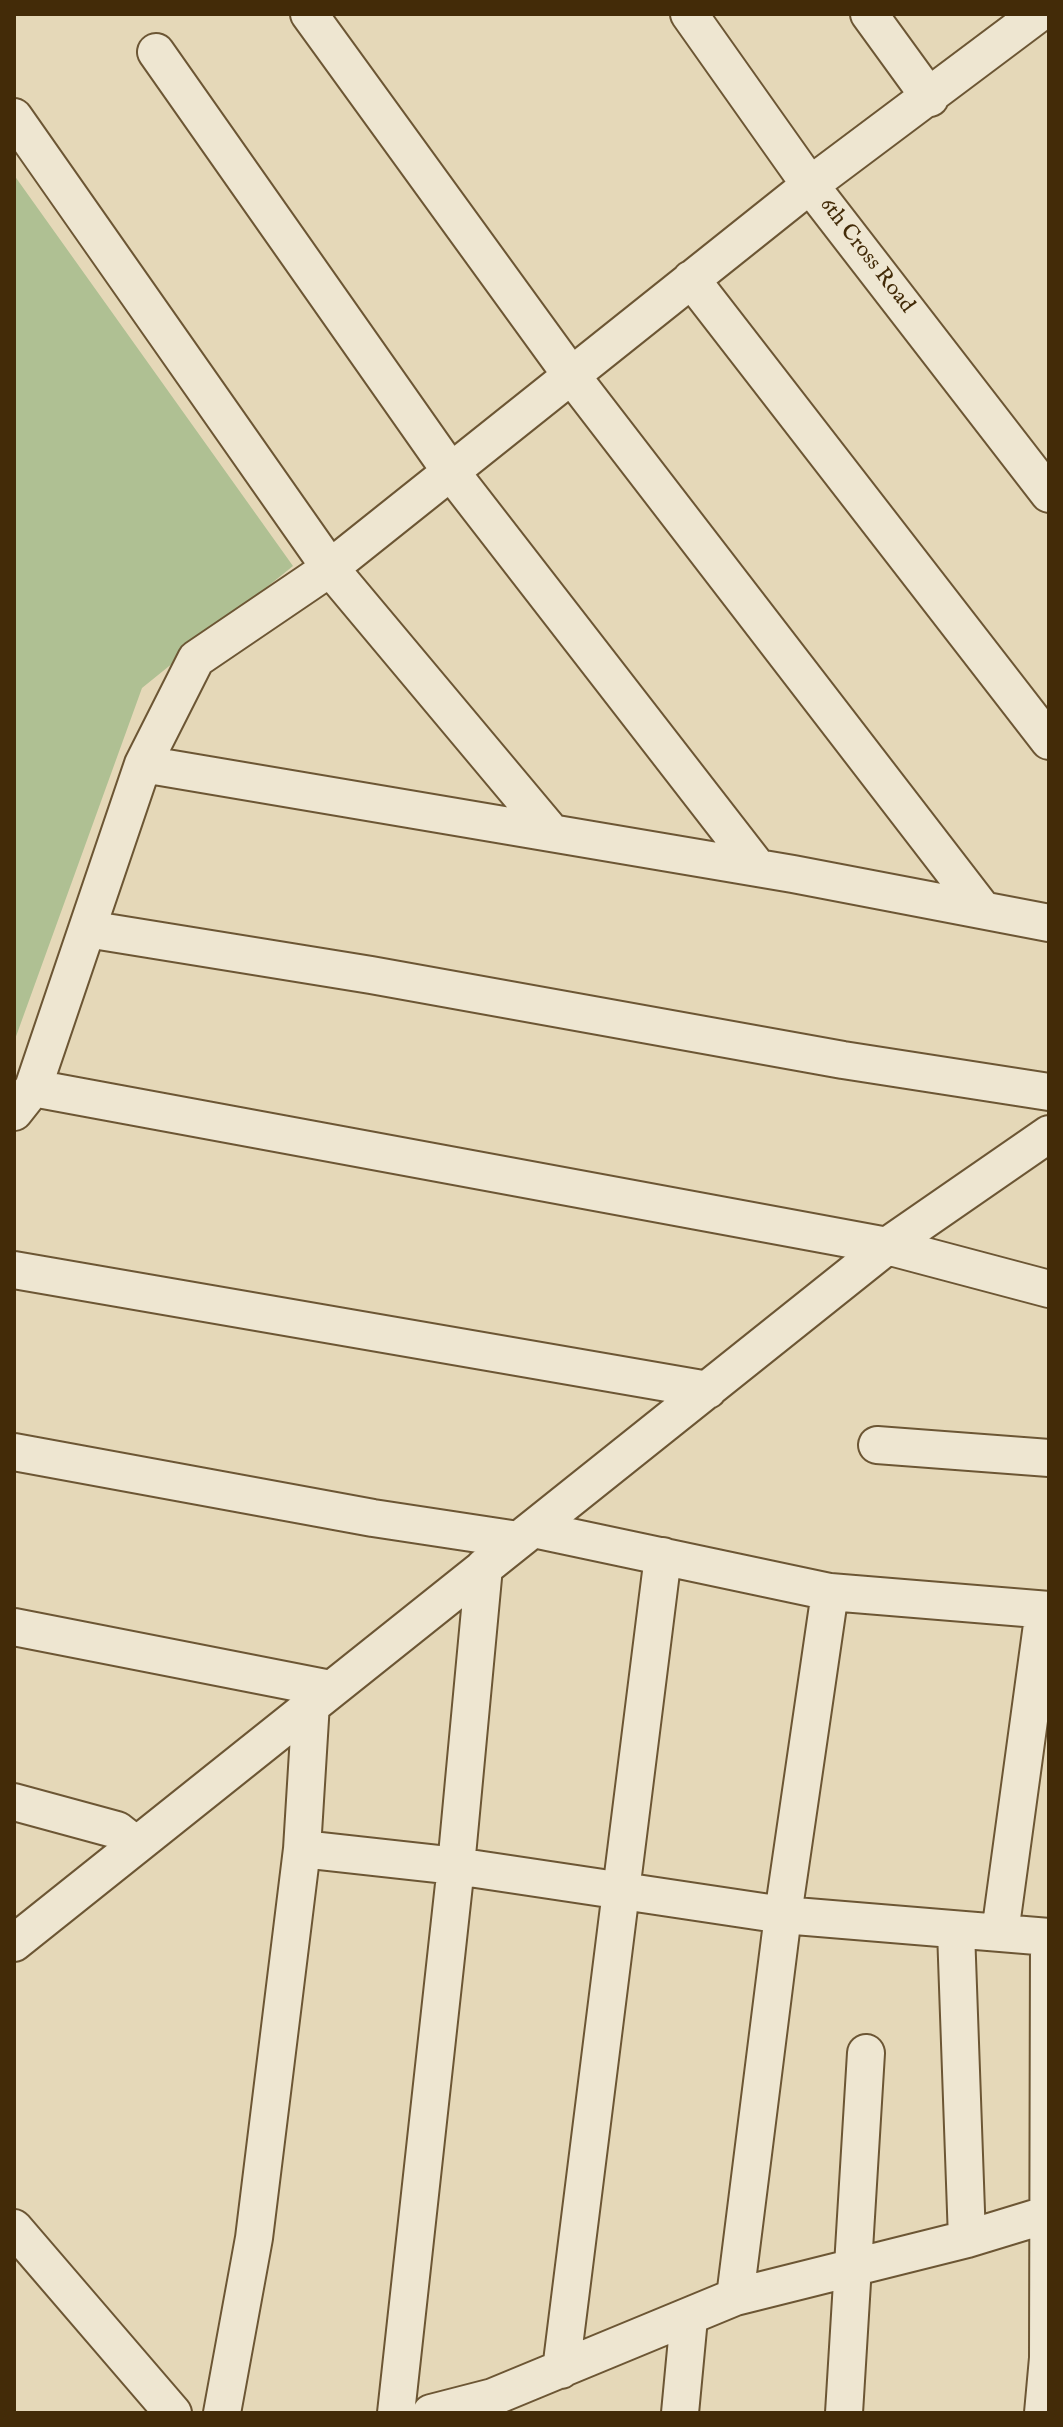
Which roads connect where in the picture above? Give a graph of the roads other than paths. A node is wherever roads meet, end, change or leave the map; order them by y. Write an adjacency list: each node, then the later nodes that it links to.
1 (309, 14): 10 (street)
2 (689, 14): 8 (street, 6th Cross Road)
3 (869, 14): 6 (street)
4 (1038, 14): 6 (street)
5 (156, 52): 11 (street)
6 (930, 98): 8 (street)
7 (14, 117): 13 (street)
8 (810, 185): 9 (street); 12 (street, 6th Cross Road)
9 (691, 279): 10 (street); 14 (street)
10 (571, 375): 11 (street); 18 (street)
11 (451, 472): 13 (street); 17 (street)
12 (1049, 494)
13 (330, 568): 15 (street); 16 (street)
14 (1049, 741)
15 (143, 764): 16 (street); 20 (street)
16 (552, 833): 17 (street)
17 (758, 868): 18 (street)
18 (983, 910): 19 (street)
19 (1049, 923)
20 (87, 929): 21 (street); 22 (street)
21 (1049, 1092)
22 (23, 1100): 24 (street)
23 (1049, 1134): 24 (street)
24 (887, 1246): 26 (street); 27 (street)
25 (14, 1270): 27 (street)
26 (1049, 1289)
27 (708, 1390): 31 (street)
28 (877, 1445): 30 (street)
29 (14, 1452): 31 (street)
30 (1049, 1458)
31 (525, 1534): 32 (street); 33 (street)
32 (663, 1556): 34 (street); 42 (street)
33 (484, 1567): 37 (street); 41 (street)
34 (830, 1592): 35 (street); 43 (street)
35 (1046, 1610): 45 (street)
36 (14, 1627): 37 (street)
37 (321, 1696): 39 (street); 40 (street)
38 (14, 1802): 39 (street)
39 (136, 1845): 47 (street)
40 (302, 1849): 41 (street); 59 (street)
41 (456, 1866): 42 (street); 60 (street)
42 (621, 1891): 43 (street); 56 (street)
43 (783, 1915): 44 (street); 53 (street)
44 (956, 1931): 45 (street); 51 (street)
45 (1000, 1933): 46 (street)
46 (1049, 1939): 49 (street)
47 (14, 1943)
48 (866, 2053): 52 (street)
49 (1048, 2214): 51 (street); 55 (street)
50 (14, 2228): 58 (street)
51 (967, 2239): 52 (street)
52 (854, 2268): 53 (street); 63 (street)
53 (735, 2297): 54 (street)
54 (689, 2318): 56 (street); 62 (street)
55 (1049, 2358): 64 (street)
56 (561, 2370): 57 (street)
57 (492, 2405): 61 (street)
58 (173, 2413)
59 (222, 2413)
60 (396, 2413)
61 (431, 2413)
62 (680, 2413)
63 (844, 2413)
64 (1043, 2413)

